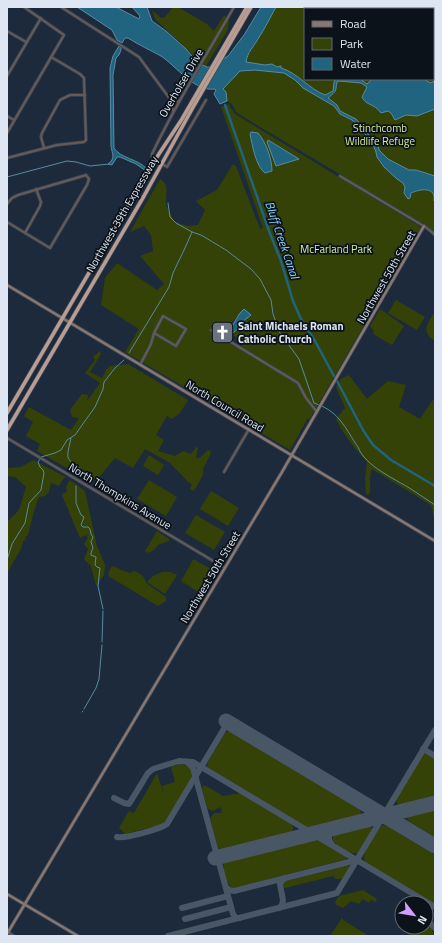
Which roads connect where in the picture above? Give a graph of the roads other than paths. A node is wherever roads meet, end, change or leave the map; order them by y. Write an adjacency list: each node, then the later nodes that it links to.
1 (24, 7): 6 (street)
2 (61, 7): 14 (street)
3 (234, 7): 15 (street, Overholser Drive)
4 (247, 7): 7 (highway, Northwest 39th Expressway)
5 (251, 7): 7 (highway, Northwest 39th Expressway)
6 (41, 18): 9 (street); 10 (street)
7 (243, 18): 12 (highway, Northwest 39th Expressway)
8 (7, 30): 9 (street)
9 (27, 42): 11 (street)
10 (51, 57): 13 (street); 19 (street)
11 (7, 76)
12 (200, 92): 23 (highway, Northwest 39th Expressway); 24 (highway, Northwest 39th Expressway)
13 (85, 95): 21 (street); 21 (street)
14 (170, 99): 15 (street); 17 (street)
15 (180, 100): 17 (street, Overholser Drive)
16 (206, 100): 24 (street)
17 (173, 112): 23 (street, Overholser Drive)
18 (7, 116): 19 (street)
19 (14, 120): 20 (street)
20 (7, 133)
21 (44, 148): 22 (street)
22 (7, 158)
23 (155, 160): 24 (street); 33 (highway, Northwest 39th Expressway)
24 (162, 164): 34 (highway, Northwest 39th Expressway)
25 (340, 176): 29 (street)
26 (36, 189): 27 (street); 30 (street); 30 (street)
27 (7, 204)
28 (7, 222): 30 (street)
29 (424, 226): 31 (street); 38 (street, Northwest 50th Street)
30 (26, 233)
31 (435, 235)
32 (7, 285): 33 (street, North Council Road)
33 (62, 319): 34 (street, North Council Road); 39 (highway, Northwest 39th Expressway)
34 (69, 323): 37 (street, North Council Road); 40 (highway, Northwest 39th Expressway)
35 (212, 330): 38 (street)
36 (154, 333): 36 (street); 37 (street)
37 (140, 365): 41 (street, North Council Road)
38 (317, 412): 43 (street, Northwest 50th Street)
39 (7, 413)
40 (7, 430)
41 (249, 430): 43 (street, North Council Road); 44 (street)
42 (7, 438): 46 (street, North Thompkins Avenue)
43 (292, 455): 45 (street, North Council Road); 46 (street, Northwest 50th Street)
44 (224, 472)
45 (435, 541)
46 (225, 568): 48 (street, Northwest 50th Street)
47 (7, 894): 48 (street)
48 (25, 904): 49 (street, Northwest 50th Street); 51 (street)
49 (8, 933): 50 (street)
50 (14, 936)
51 (78, 936)

